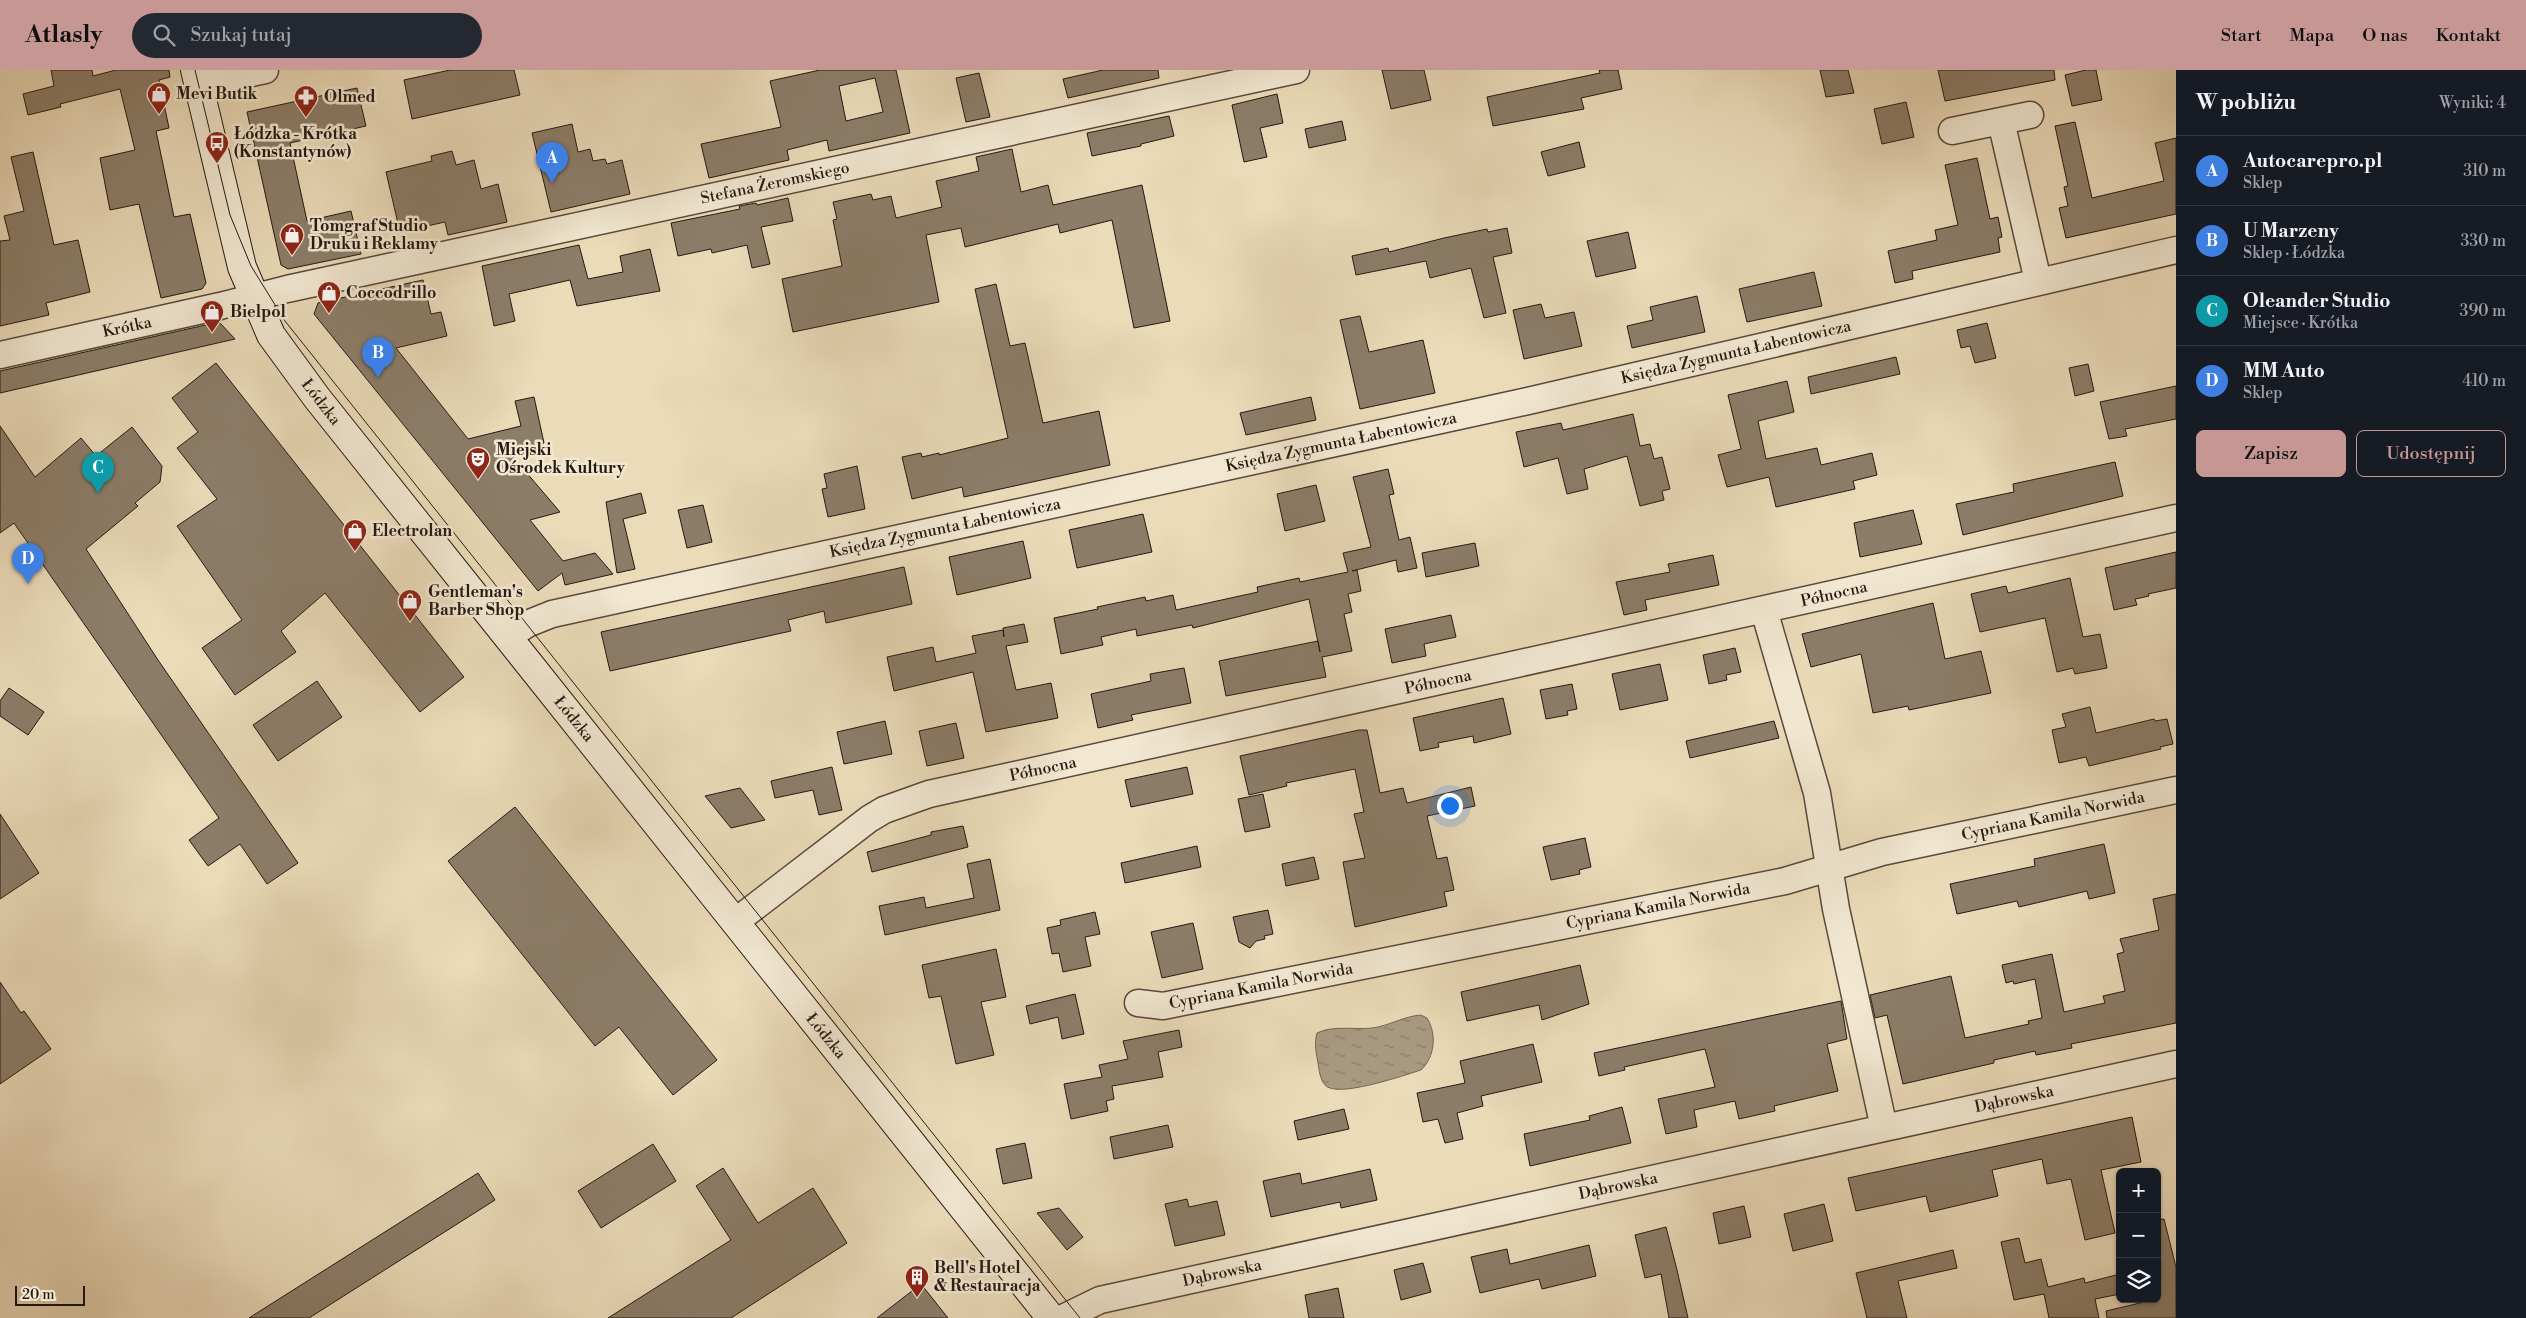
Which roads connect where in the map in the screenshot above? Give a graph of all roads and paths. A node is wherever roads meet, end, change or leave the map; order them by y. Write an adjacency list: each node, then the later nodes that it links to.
1 (265, 70): 3 (street)
2 (1296, 70): 9 (street, Stefana Żeromskiego)
3 (197, 78): 9 (main road, Łódzka)
4 (2030, 115): 5 (street)
5 (2001, 121): 6 (street); 8 (street)
6 (1952, 131)
7 (2176, 250): 8 (street, Księdza Zygmunta Łabentowicza)
8 (2038, 281): 13 (street, Księdza Zygmunta Łabentowicza)
9 (254, 298): 10 (street, Krótka); 13 (main road, Łódzka)
10 (0, 355)
11 (2176, 518): 12 (street, Północna)
12 (1764, 610): 15 (street); 16 (street, Północna)
13 (508, 637): 16 (main road, Łódzka)
14 (2176, 790): 15 (street, Cypriana Kamila Norwida)
15 (1830, 867): 17 (street, Cypriana Kamila Norwida); 19 (street)
16 (735, 922): 20 (main road, Łódzka)
17 (1138, 1003)
18 (2176, 1064): 19 (street, Dąbrowska)
19 (1884, 1128): 21 (street, Dąbrowska)
20 (1051, 1318)
21 (1063, 1318)

